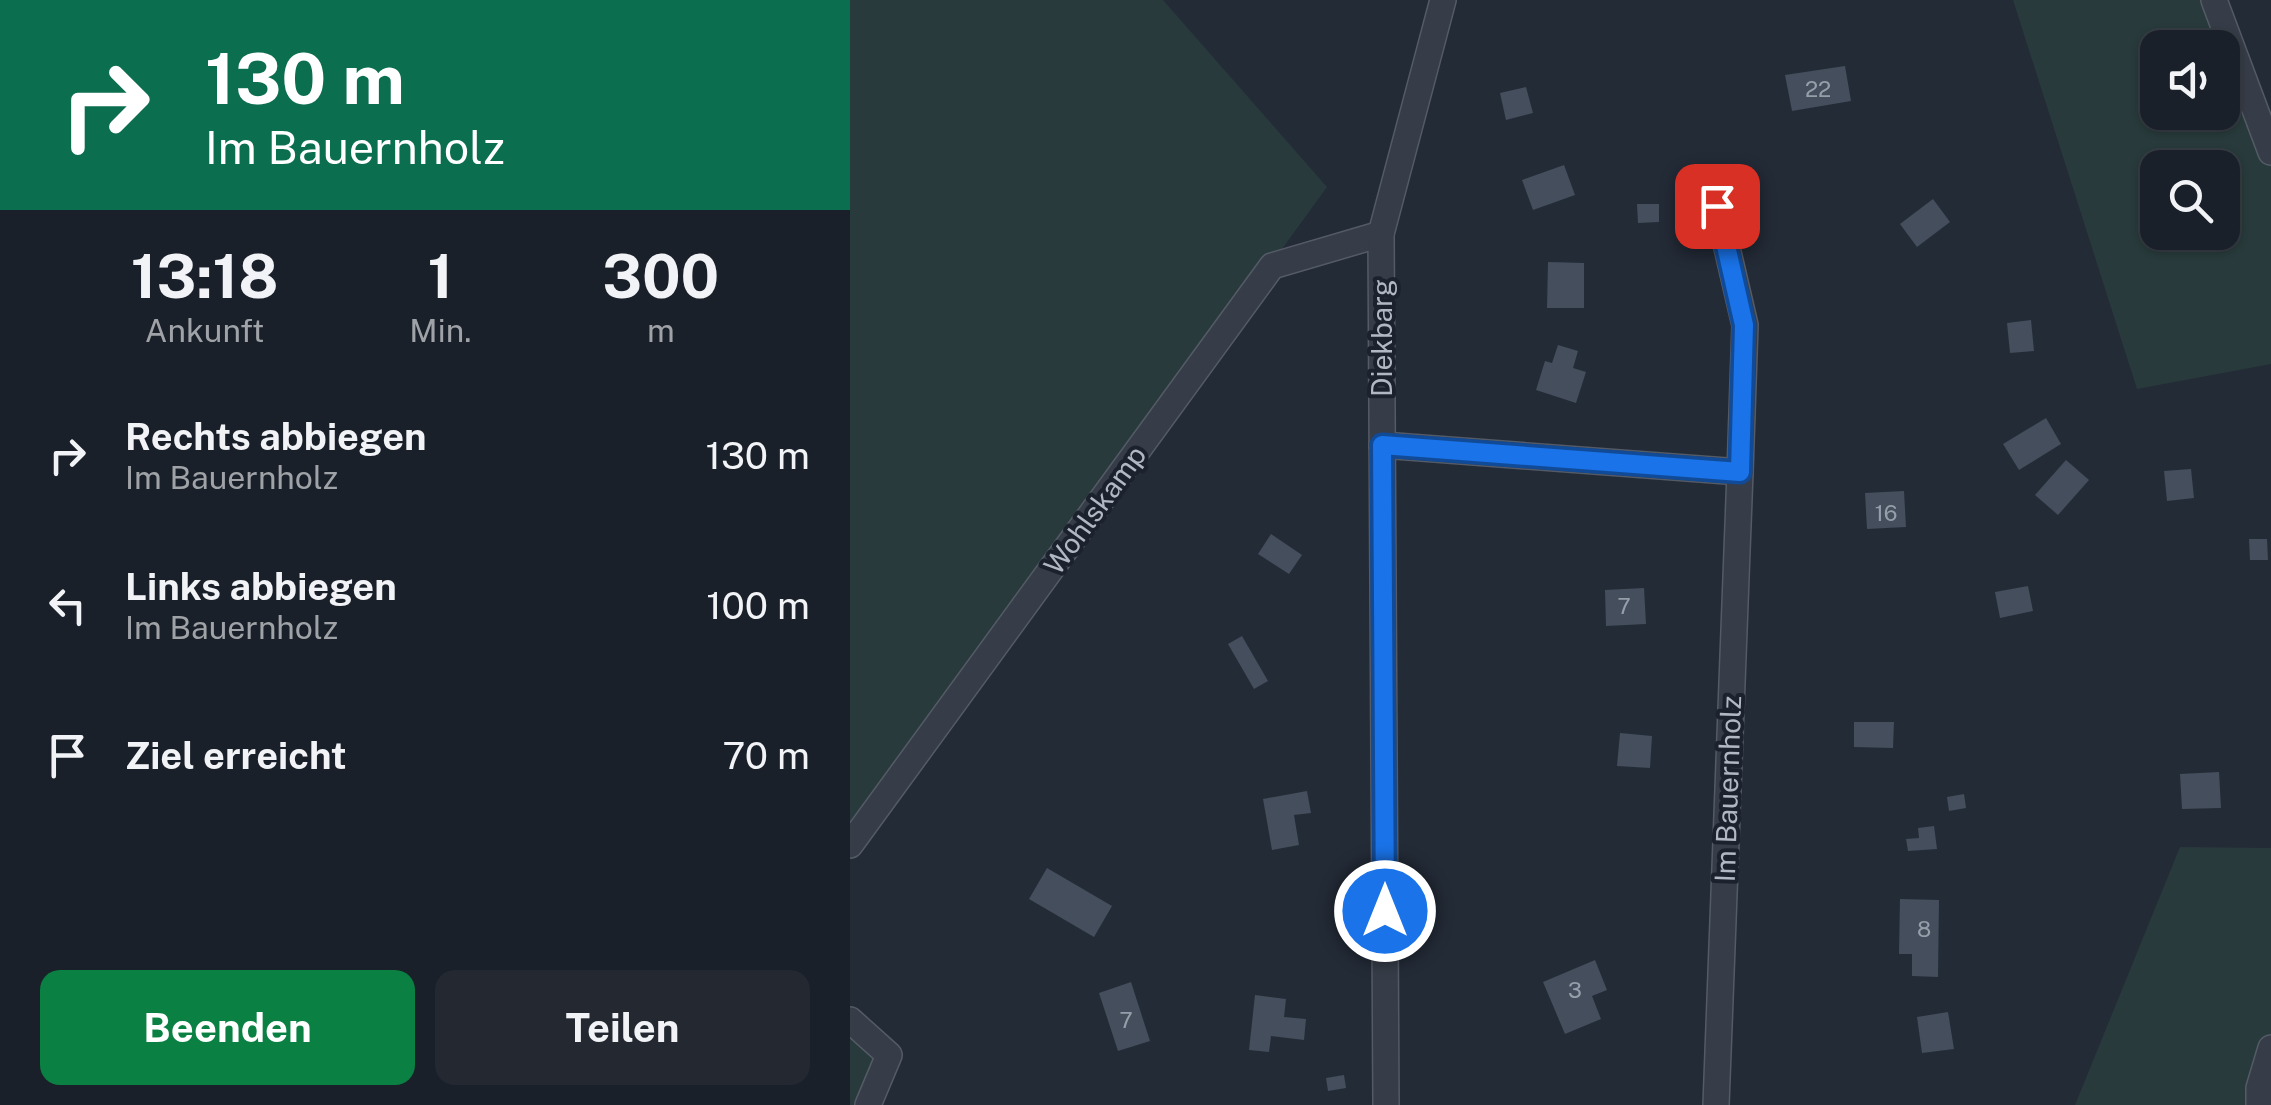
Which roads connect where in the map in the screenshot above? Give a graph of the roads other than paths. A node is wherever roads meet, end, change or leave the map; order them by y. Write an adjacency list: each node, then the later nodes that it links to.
1 (1444, 0): 5 (street, Diekbarg)
2 (2214, 0): 3 (street)
3 (2271, 152)
4 (1717, 206): 7 (street, Im Bauernholz)
5 (1381, 234): 6 (street, Diekbarg); 8 (street, Wohlskamp)
6 (1382, 445): 7 (street); 12 (street, Diekbarg)
7 (1740, 472): 13 (street, Im Bauernholz)
8 (850, 846)
9 (850, 1020): 11 (street)
10 (2271, 1048): 14 (street)
11 (868, 1105)
12 (1386, 1105)
13 (1716, 1105)
14 (2259, 1105)

